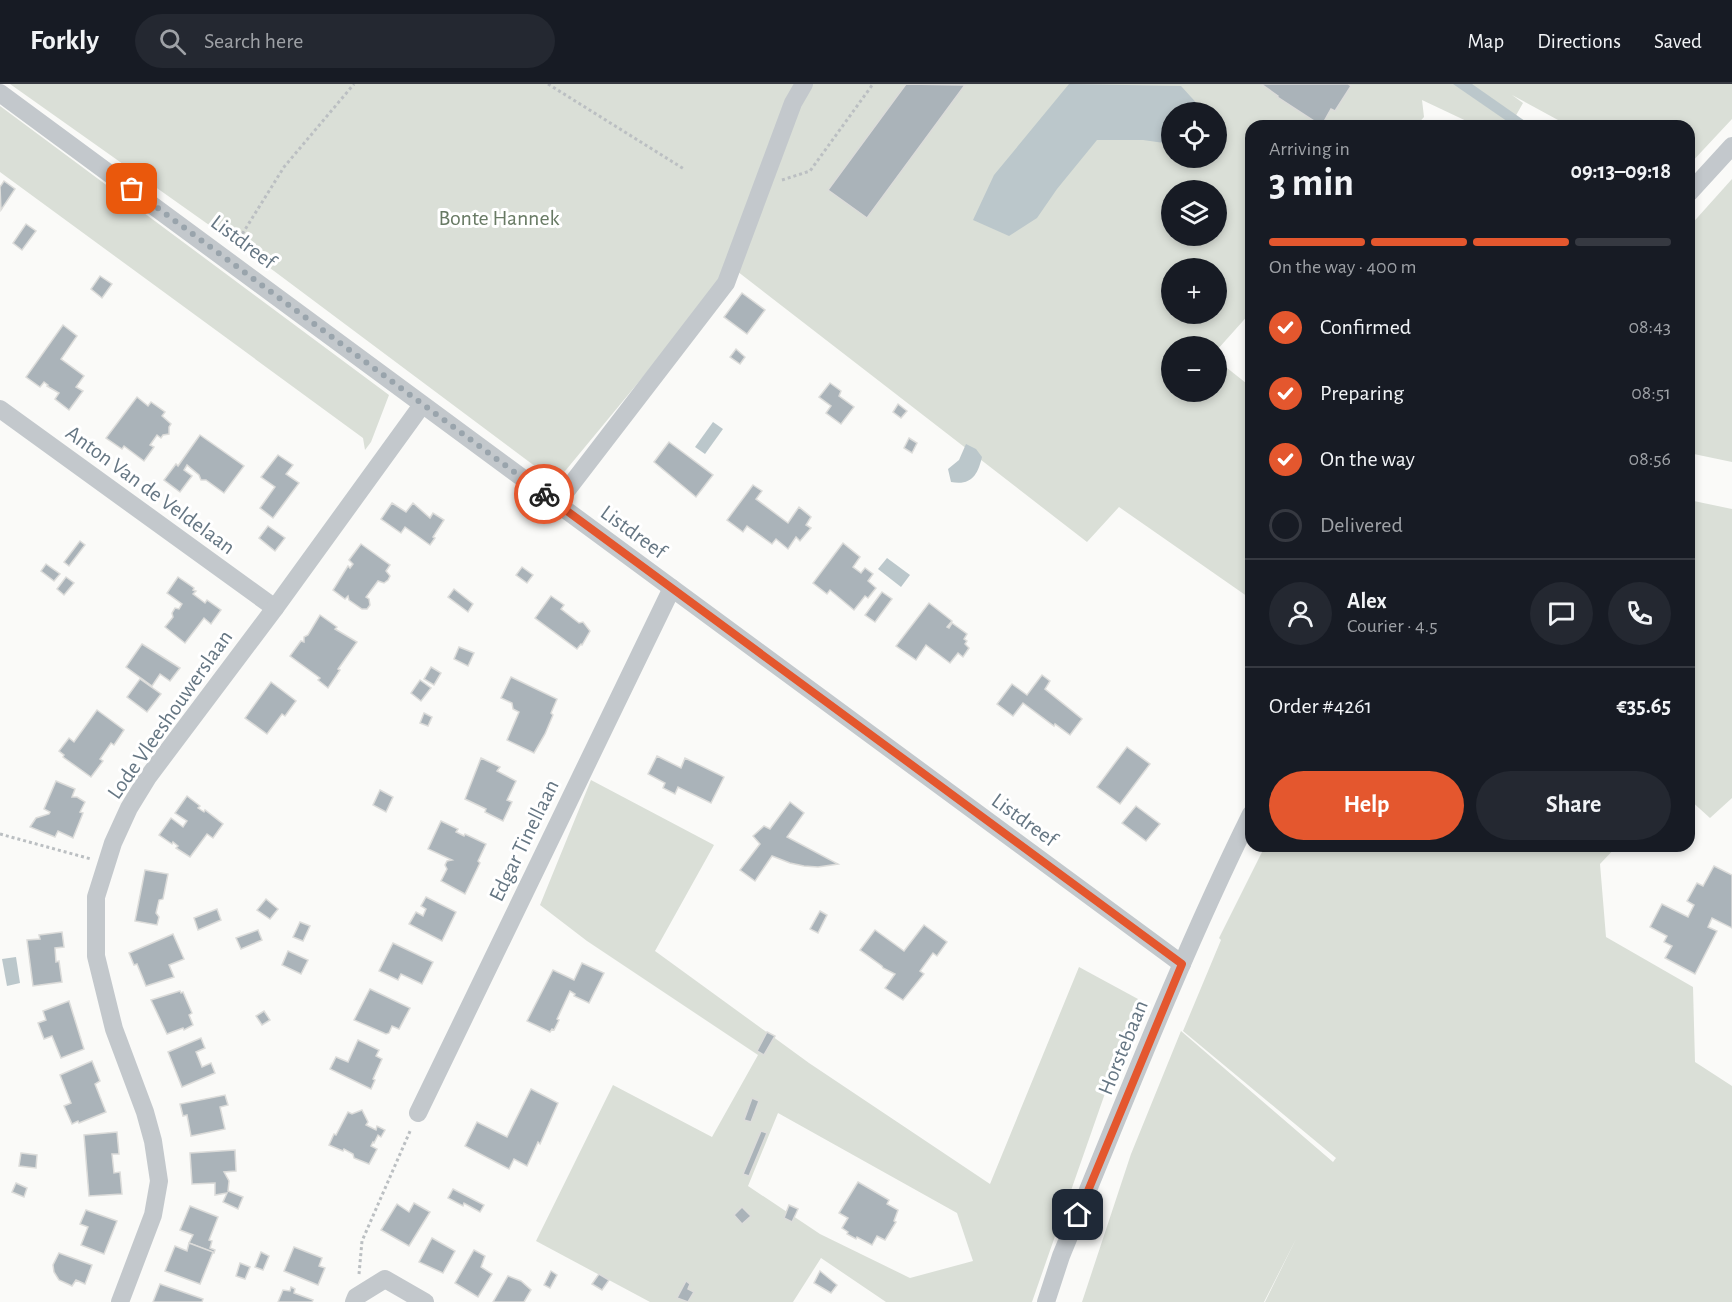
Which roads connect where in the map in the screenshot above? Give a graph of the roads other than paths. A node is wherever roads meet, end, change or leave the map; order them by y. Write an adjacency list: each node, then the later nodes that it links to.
1 (804, 84): 7 (street)
2 (0, 93): 5 (street, Listdreef)
3 (1732, 146): 4 (street)
4 (1695, 186)
5 (422, 405): 7 (street, Listdreef); 9 (street, Lode Vleeshouwerslaan)
6 (0, 410): 9 (street, Anton Van de Veldelaan)
7 (557, 504): 8 (street, Listdreef)
8 (672, 588): 11 (street, Listdreef); 12 (street, Edgar Tinellaan)
9 (275, 608): 14 (street, Lode Vleeshouwerslaan)
10 (1245, 826): 11 (street, Horstebaan)
11 (1182, 964): 16 (street, Horstebaan)
12 (418, 1113)
13 (355, 1299): 15 (street)
14 (120, 1302)
15 (425, 1302)
16 (1046, 1302)

